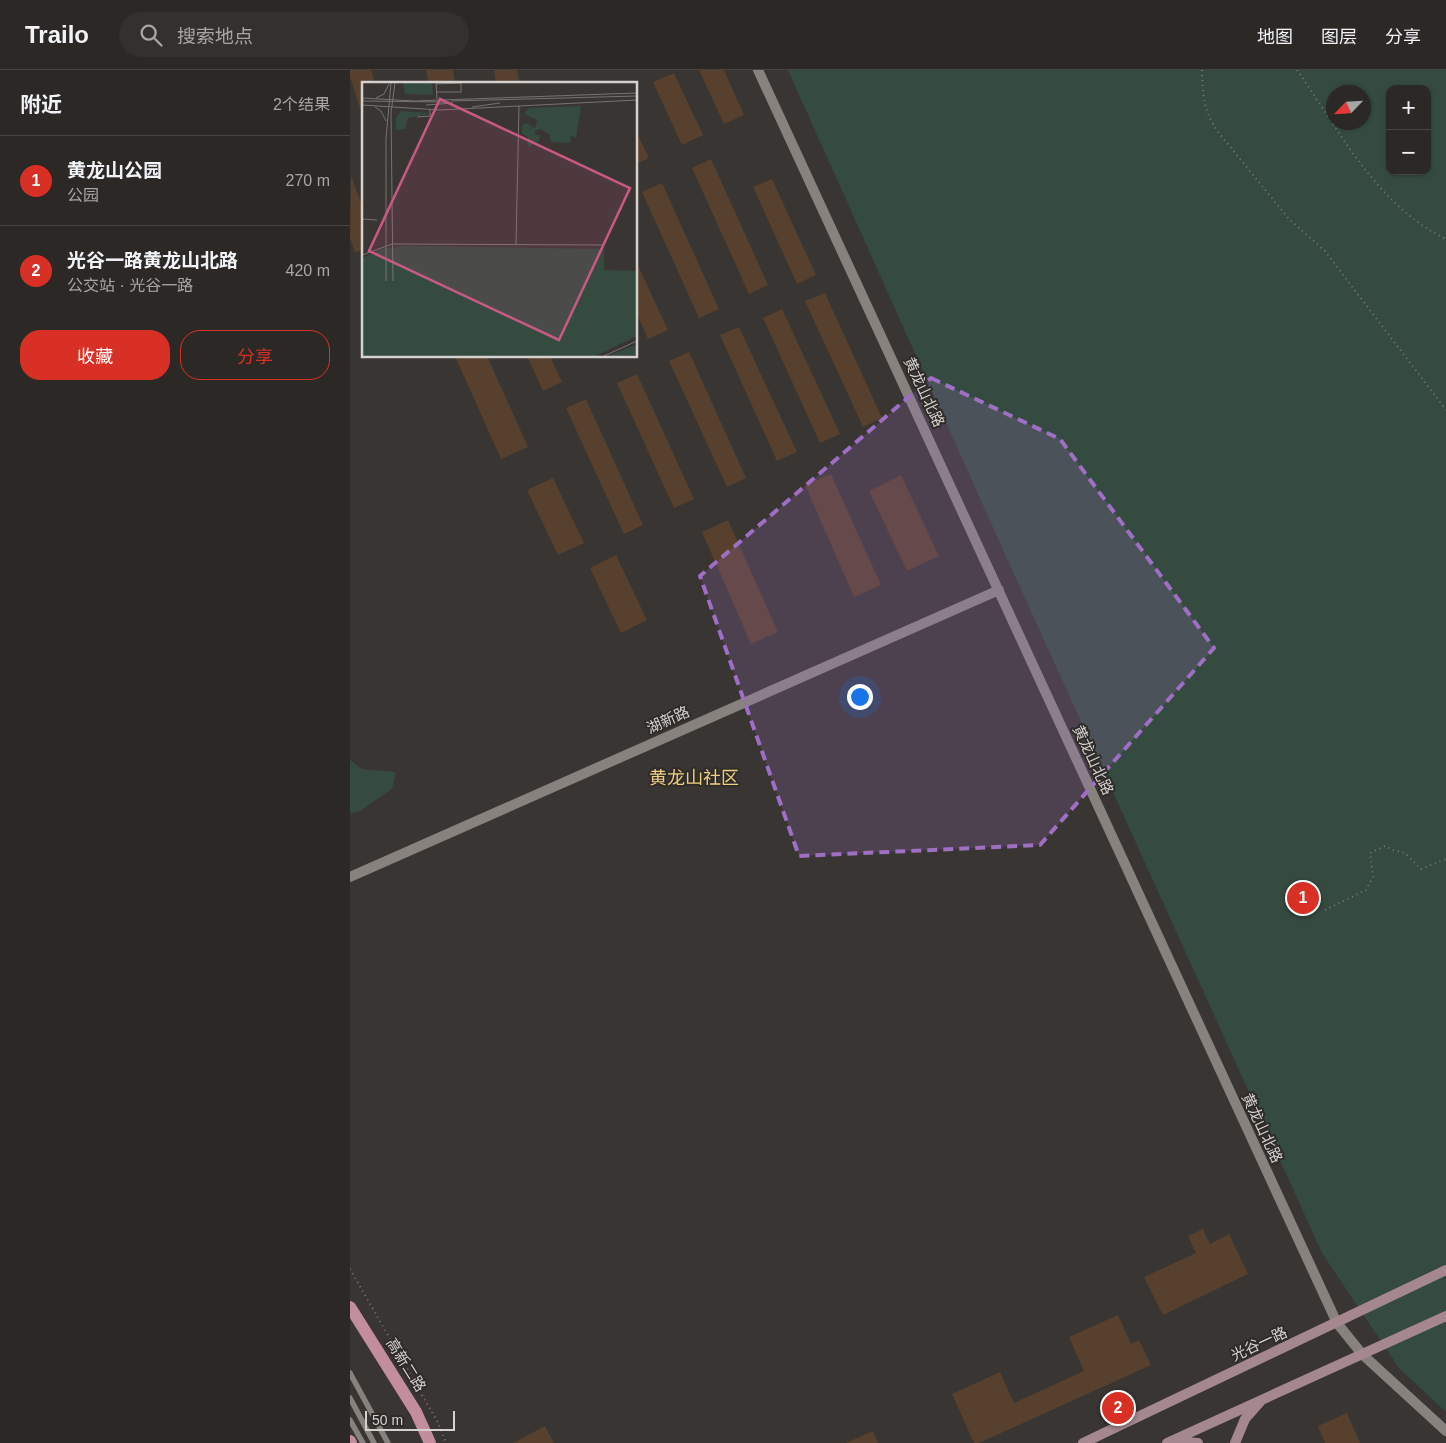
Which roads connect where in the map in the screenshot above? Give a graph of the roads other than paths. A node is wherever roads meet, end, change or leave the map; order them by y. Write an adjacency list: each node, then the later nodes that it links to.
1 (758, 70): 2 (street, 黄龙山北路)
2 (999, 590): 3 (street, 湖新路); 7 (street, 黄龙山北路)
3 (350, 877)
4 (1446, 1270): 7 (main road, 光谷一路)
5 (350, 1307): 18 (main road, 高新二路)
6 (1446, 1316): 8 (main road)
7 (1336, 1323): 8 (street, 黄龙山北路); 19 (main road, 光谷一路)
8 (1362, 1354): 11 (main road); 13 (street, 黄龙山北路)
9 (350, 1373): 17 (lane)
10 (350, 1398): 16 (lane)
11 (1262, 1399): 14 (main road); 21 (main road)
12 (350, 1420): 15 (lane)
13 (1446, 1431)
14 (1169, 1442): 20 (main road)
15 (362, 1443)
16 (374, 1443)
17 (388, 1443)
18 (430, 1443)
19 (1083, 1443)
20 (1198, 1443)
21 (1235, 1443)

